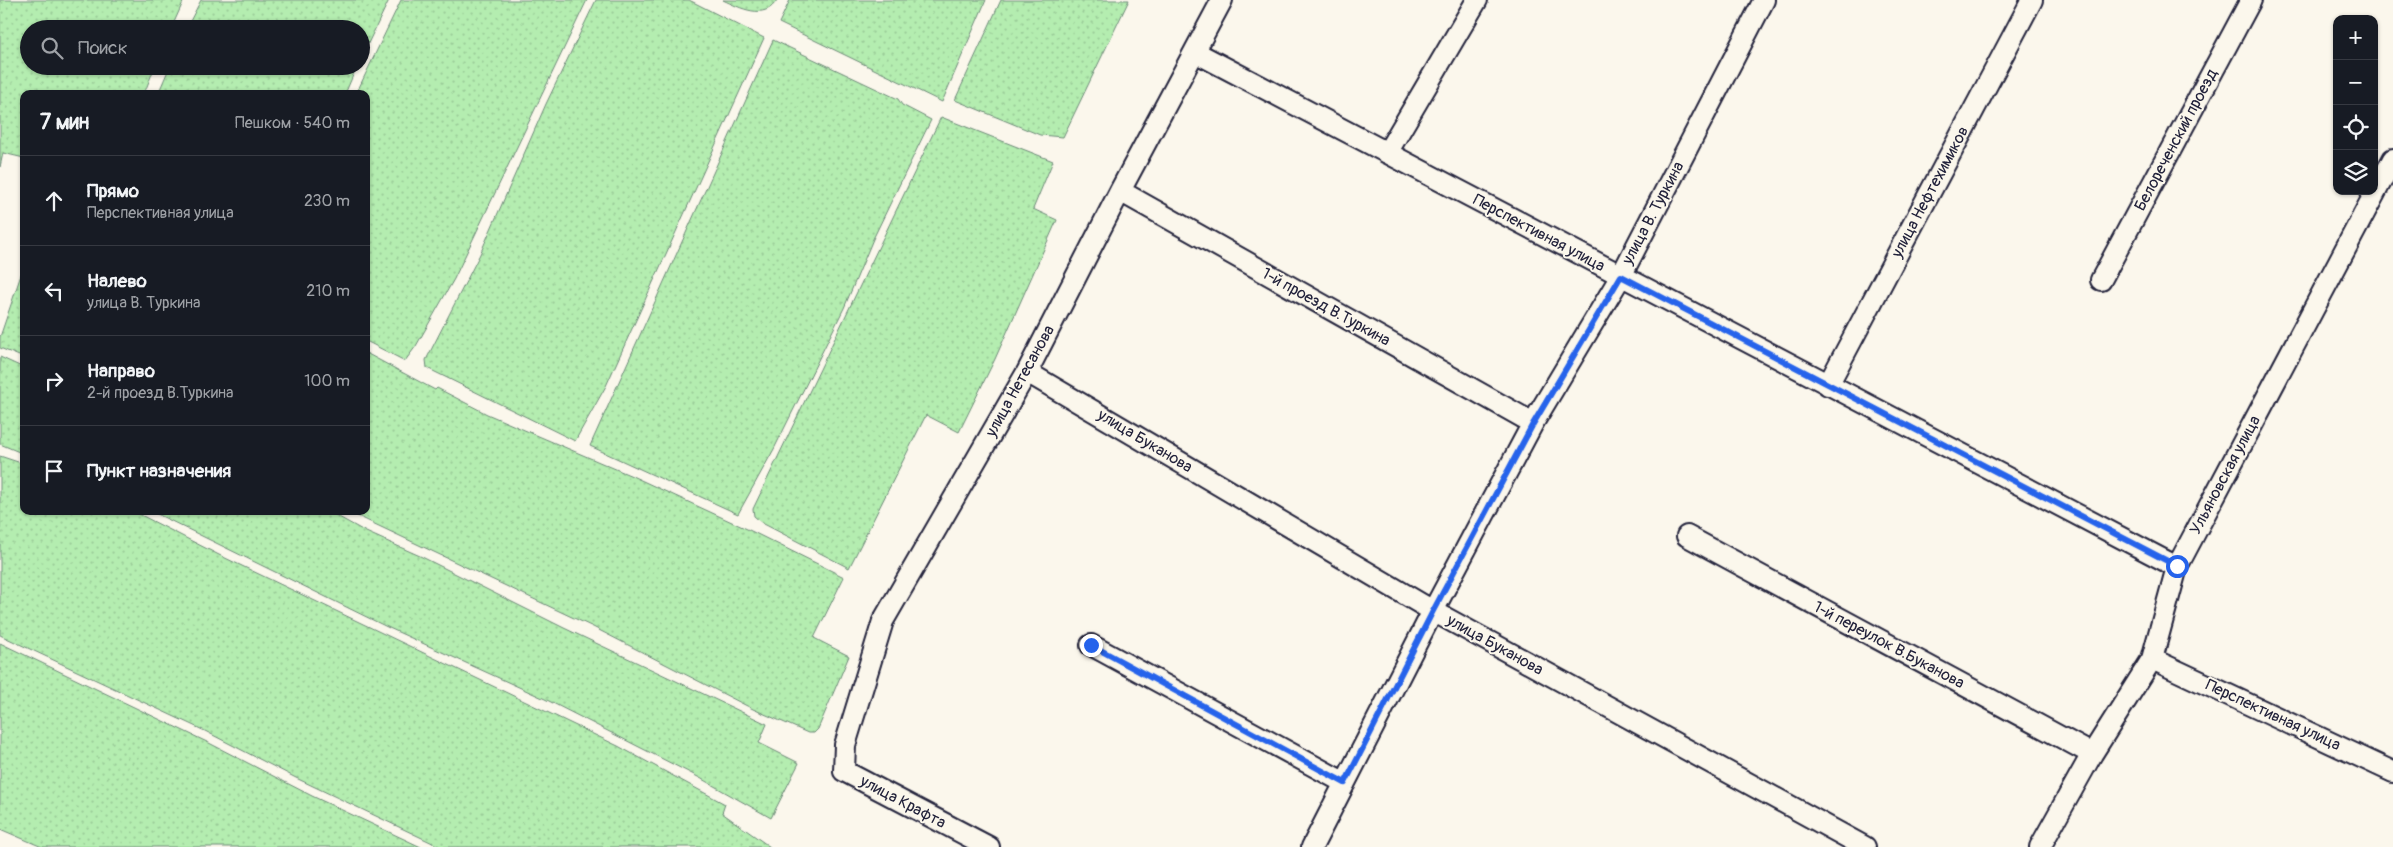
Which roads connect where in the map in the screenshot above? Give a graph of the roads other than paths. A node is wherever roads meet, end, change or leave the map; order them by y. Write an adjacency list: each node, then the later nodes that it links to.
1 (1222, 0): 6 (street, улица Нетесанова)
2 (1477, 0): 7 (street)
3 (1764, 0): 10 (street, улица В. Туркина)
4 (2032, 0): 13 (street, улица Нефтехимиков)
5 (2251, 0): 11 (street, Белореченский проезд)
6 (1195, 52): 7 (street, Перспективная улица); 9 (street, улица Нетесанова)
7 (1387, 153): 10 (street, Перспективная улица)
8 (2393, 159): 16 (street, Ульяновская улица)
9 (1120, 191): 12 (street, улица Нетесанова); 14 (street, 1-й проезд В.Туркина)
10 (1621, 276): 13 (street, Перспективная улица); 14 (street, улица В. Туркина)
11 (2101, 280)
12 (1028, 372): 17 (street, улица Буканова); 21 (street, улица Нетесанова)
13 (1828, 385): 16 (street, Перспективная улица)
14 (1533, 424): 17 (street, улица В. Туркина)
15 (1687, 536): 20 (street, 1-й переулок В.Буканова)
16 (2177, 566): 19 (street, Ульяновская улица)
17 (1433, 611): 23 (street, улица В. Туркина); 26 (street, улица Буканова)
18 (1091, 645): 23 (street)
19 (2152, 659): 20 (street, Ульяновская улица); 22 (street, Перспективная улица)
20 (2092, 754): 27 (street, Ульяновская улица)
21 (844, 771): 24 (street, улица Крафта)
22 (2393, 772)
23 (1345, 783): 25 (street, улица В. Туркина)
24 (989, 847)
25 (1312, 847)
26 (1865, 847)
27 (2040, 847)

